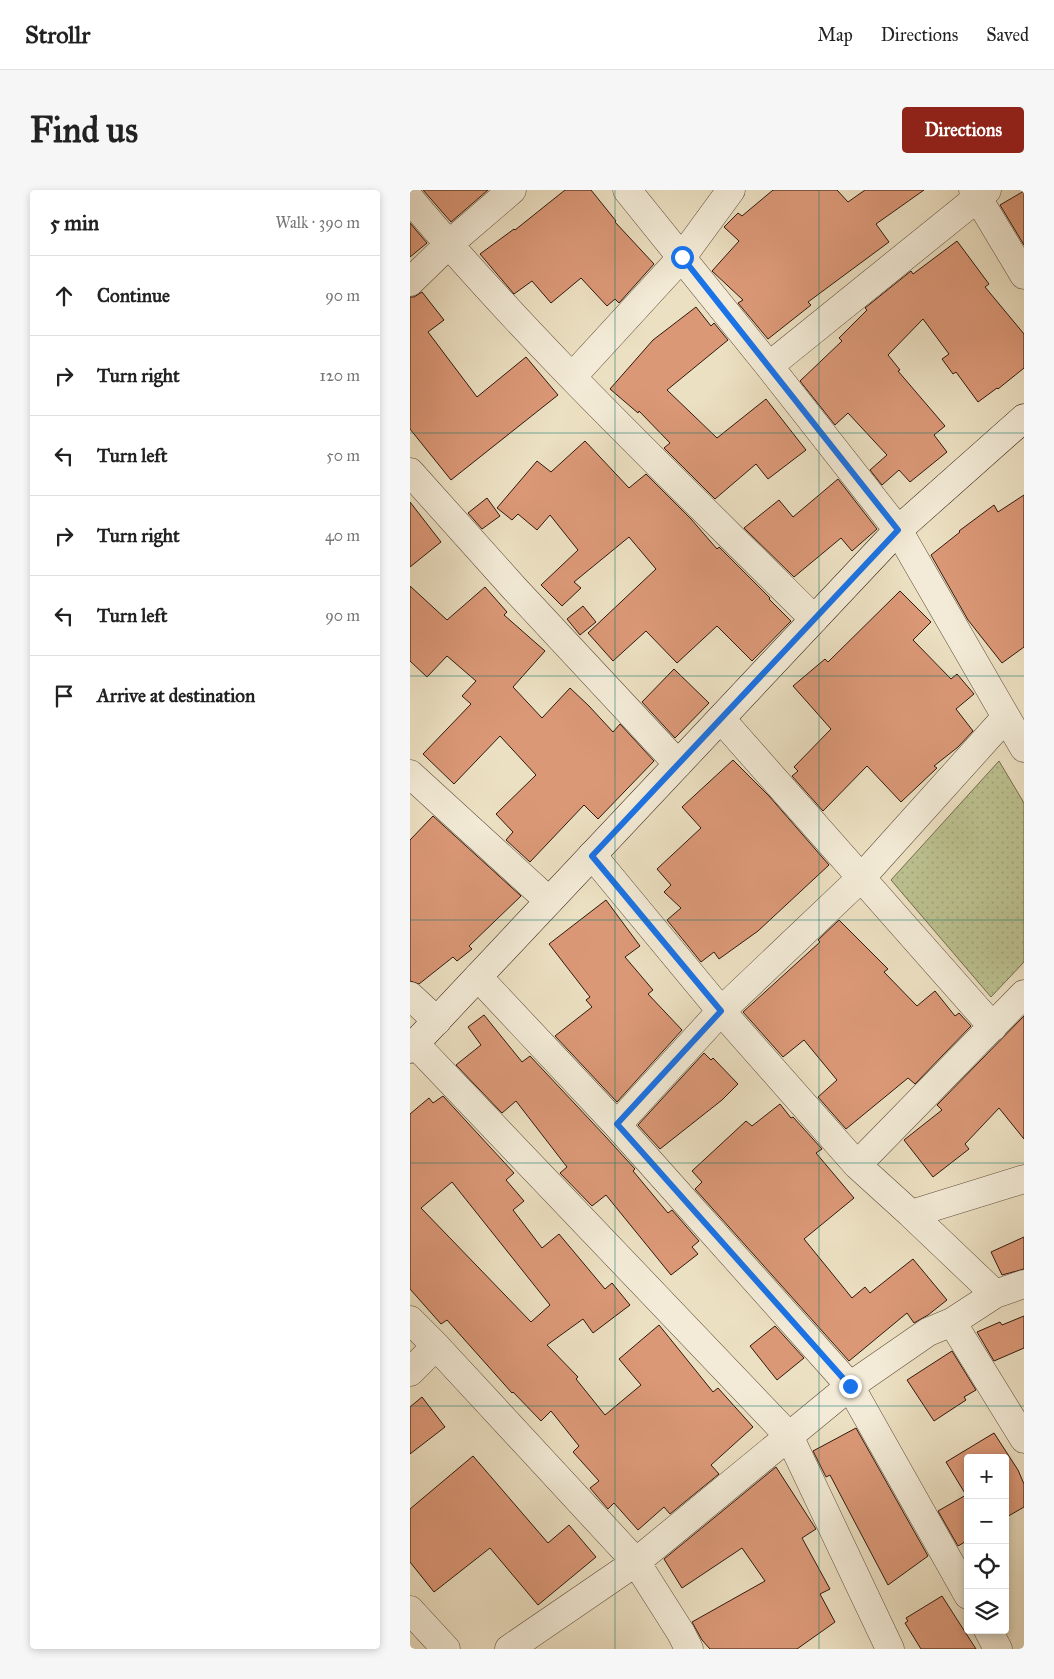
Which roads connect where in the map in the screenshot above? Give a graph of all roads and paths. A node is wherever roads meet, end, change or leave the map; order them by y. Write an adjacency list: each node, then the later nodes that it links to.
1 (512, 190): 6 (street)
2 (628, 190): 7 (street)
3 (731, 190): 7 (street)
4 (979, 192): 8 (street); 10 (street)
5 (410, 199): 6 (street)
6 (448, 245): 9 (street); 11 (street)
7 (682, 257): 10 (street); 11 (street)
8 (1024, 275)
9 (410, 282)
10 (769, 366): 14 (street)
11 (572, 377): 15 (street)
12 (1024, 418): 14 (street)
13 (410, 472): 19 (street)
14 (898, 530): 15 (street); 16 (street)
15 (814, 619): 17 (street)
16 (1006, 717): 18 (street); 22 (street)
17 (721, 718): 19 (street); 22 (street)
18 (1024, 748)
19 (678, 764): 21 (street)
20 (410, 774): 23 (street)
21 (592, 856): 23 (street); 27 (street)
22 (862, 877): 27 (street); 29 (street)
23 (549, 901): 24 (street)
24 (478, 977): 28 (street); 31 (street)
25 (1024, 994): 29 (street)
26 (410, 996): 28 (street)
27 (721, 1011): 31 (street); 32 (street)
28 (437, 1021): 30 (street)
29 (993, 1027): 32 (street)
30 (412, 1047): 42 (street)
31 (617, 1124): 41 (street)
32 (857, 1165): 34 (street)
33 (1024, 1179): 34 (street)
34 (911, 1214): 36 (street)
35 (1024, 1284): 36 (street)
36 (996, 1294): 38 (street)
37 (410, 1320): 39 (street)
38 (952, 1322): 41 (street); 43 (street)
39 (436, 1346): 40 (street); 44 (street)
40 (410, 1372)
41 (850, 1386): 42 (street); 45 (street)
42 (789, 1436): 44 (street); 51 (street)
43 (1024, 1439)
44 (636, 1562): 49 (street); 50 (street)
45 (965, 1589)
46 (410, 1610): 48 (street)
47 (990, 1634): 52 (street)
48 (446, 1649)
49 (509, 1649)
50 (689, 1649)
51 (890, 1649)
52 (998, 1649)

